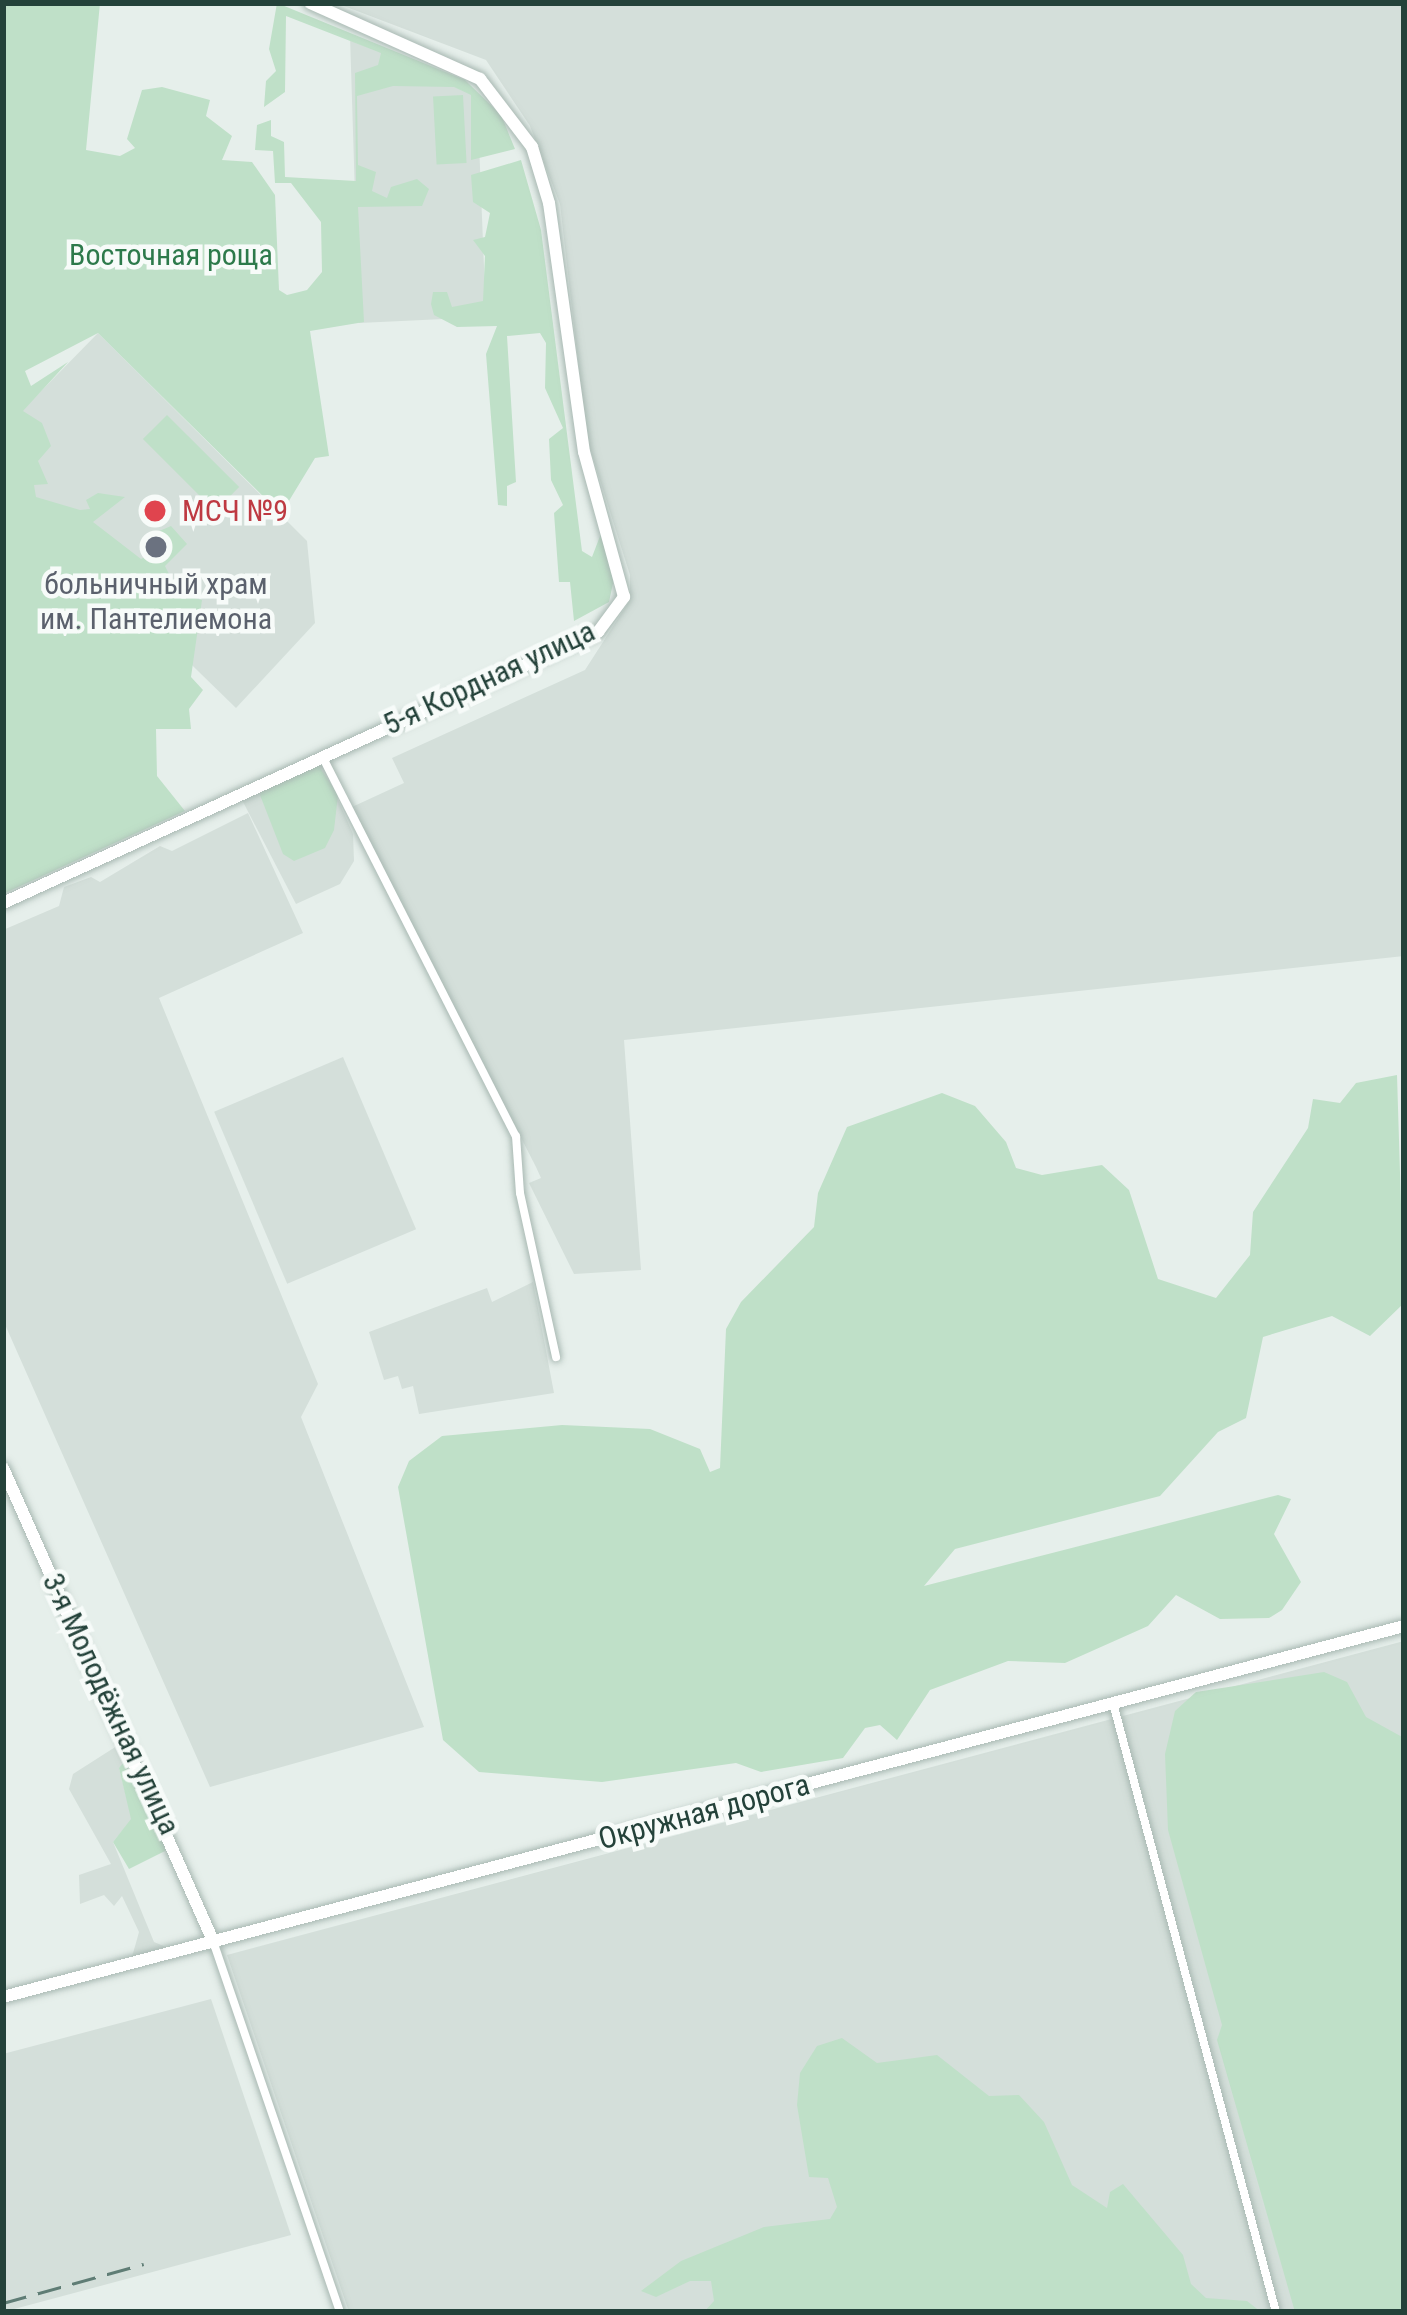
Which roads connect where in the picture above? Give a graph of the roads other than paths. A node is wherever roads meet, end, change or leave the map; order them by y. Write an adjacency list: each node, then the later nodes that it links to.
1 (310, 3): 2 (main road, 5-я Кордная улица)
2 (321, 754): 3 (main road, 5-я Кордная улица); 4 (street)
3 (3, 903)
4 (556, 1357)
5 (3, 1468): 8 (main road, 3-я Молодёжная улица)
6 (1404, 1626): 7 (main road, Окружная дорога)
7 (1113, 1702): 8 (main road, Окружная дорога); 11 (street)
8 (214, 1942): 9 (main road, Окружная дорога); 10 (street)
9 (3, 1997)
10 (340, 2312)
11 (1276, 2312)

